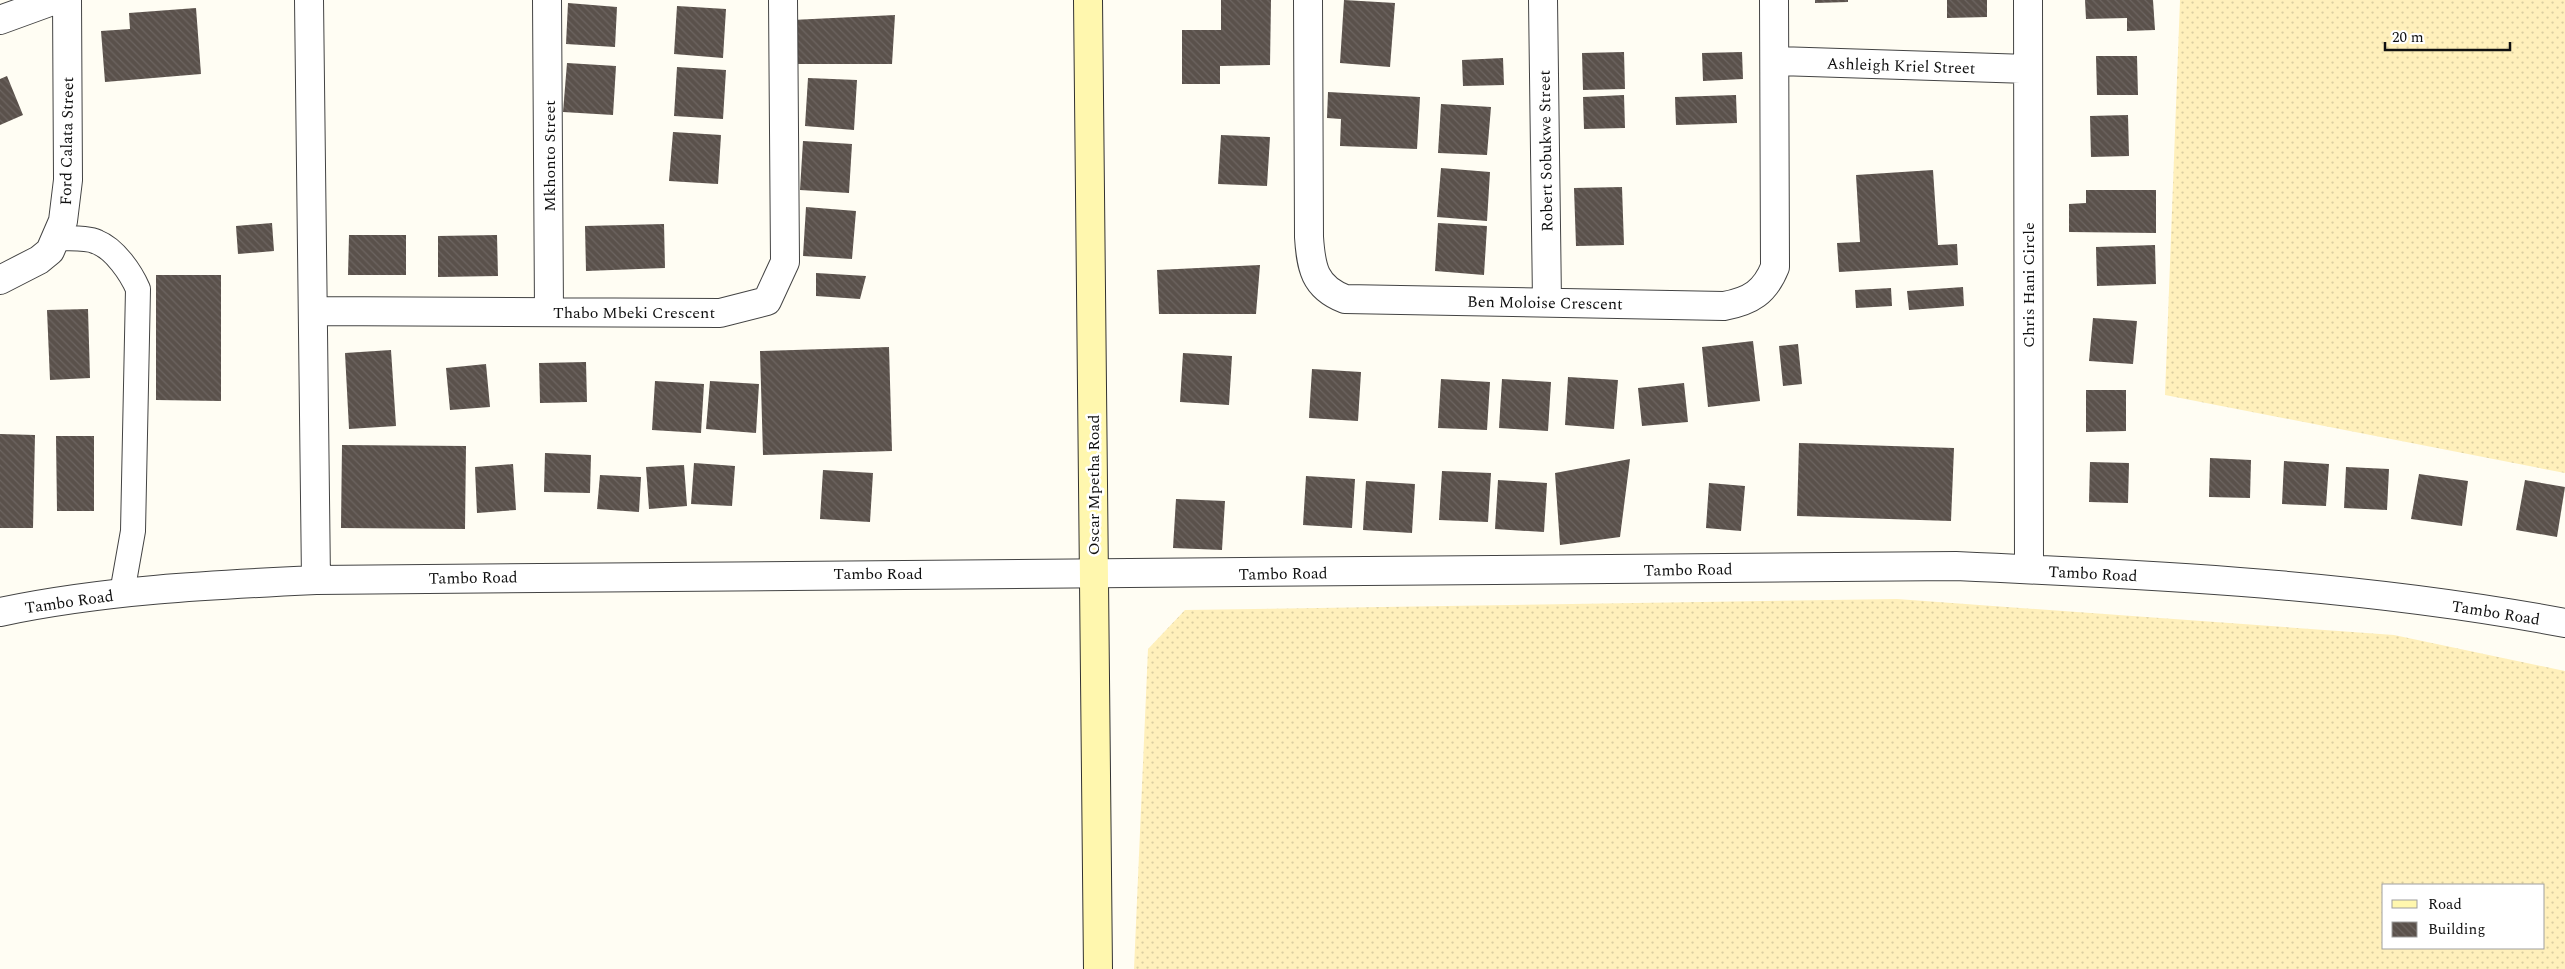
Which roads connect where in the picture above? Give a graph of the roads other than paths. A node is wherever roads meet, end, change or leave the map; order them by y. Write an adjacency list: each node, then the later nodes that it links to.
1 (55, 0): 11 (street)
2 (67, 0): 14 (street, Ford Calata Street)
3 (309, 0): 18 (street)
4 (547, 0): 17 (street, Mkhonto Street)
5 (783, 0): 17 (street, Thabo Mbeki Crescent)
6 (1088, 0): 20 (street, Oscar Mpetha Road)
7 (1308, 0): 16 (street, Ben Moloise Crescent)
8 (1543, 0): 16 (street, Robert Sobukwe Street)
9 (1774, 0): 12 (street, Ben Moloise Crescent)
10 (2028, 0): 13 (street, Chris Hani Circle)
11 (0, 20)
12 (1775, 61): 13 (street, Ashleigh Kriel Street); 16 (street, Ben Moloise Crescent)
13 (2028, 70): 19 (street, Chris Hani Circle)
14 (58, 238): 15 (street, Ford Calata Street); 22 (lane)
15 (0, 280)
16 (1547, 302)
17 (549, 311): 18 (street, Thabo Mbeki Crescent)
18 (314, 312): 21 (street)
19 (2029, 569): 20 (street, Tambo Road); 24 (street, Tambo Road)
20 (1094, 575): 21 (street, Tambo Road); 25 (street, Oscar Mpetha Road)
21 (316, 580): 22 (street, Tambo Road)
22 (122, 593): 23 (street, Tambo Road)
23 (0, 612)
24 (2565, 623)
25 (1098, 969)

